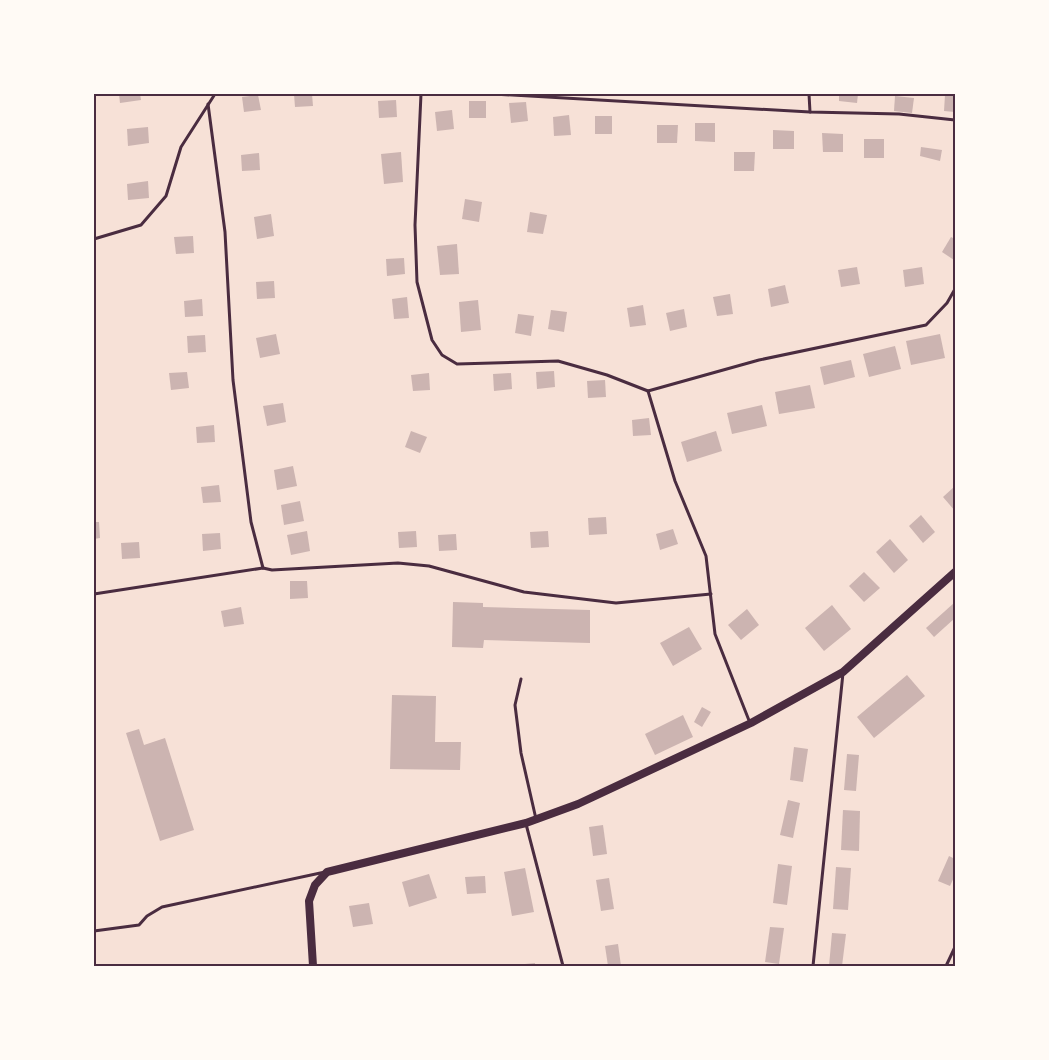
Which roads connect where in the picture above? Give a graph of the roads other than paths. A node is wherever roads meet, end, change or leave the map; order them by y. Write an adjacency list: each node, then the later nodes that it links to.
1 (215, 94): 5 (lane)
2 (421, 94): 10 (lane)
3 (493, 94): 6 (lane)
4 (809, 94): 6 (lane)
5 (208, 104): 8 (lane); 11 (lane)
6 (810, 112): 7 (lane)
7 (955, 120)
8 (94, 239)
9 (955, 289): 10 (lane)
10 (648, 391): 14 (lane)
11 (263, 568): 13 (lane); 14 (lane)
12 (955, 572): 15 (street)
13 (94, 594)
14 (711, 594): 17 (lane)
15 (843, 672): 17 (street); 25 (lane)
16 (521, 679): 18 (lane)
17 (751, 723): 18 (street)
18 (536, 820): 19 (street)
19 (526, 823): 20 (street); 24 (lane)
20 (327, 872): 21 (lane); 23 (street)
21 (94, 931)
22 (955, 946): 26 (lane)
23 (313, 966)
24 (563, 966)
25 (814, 966)
26 (946, 966)

